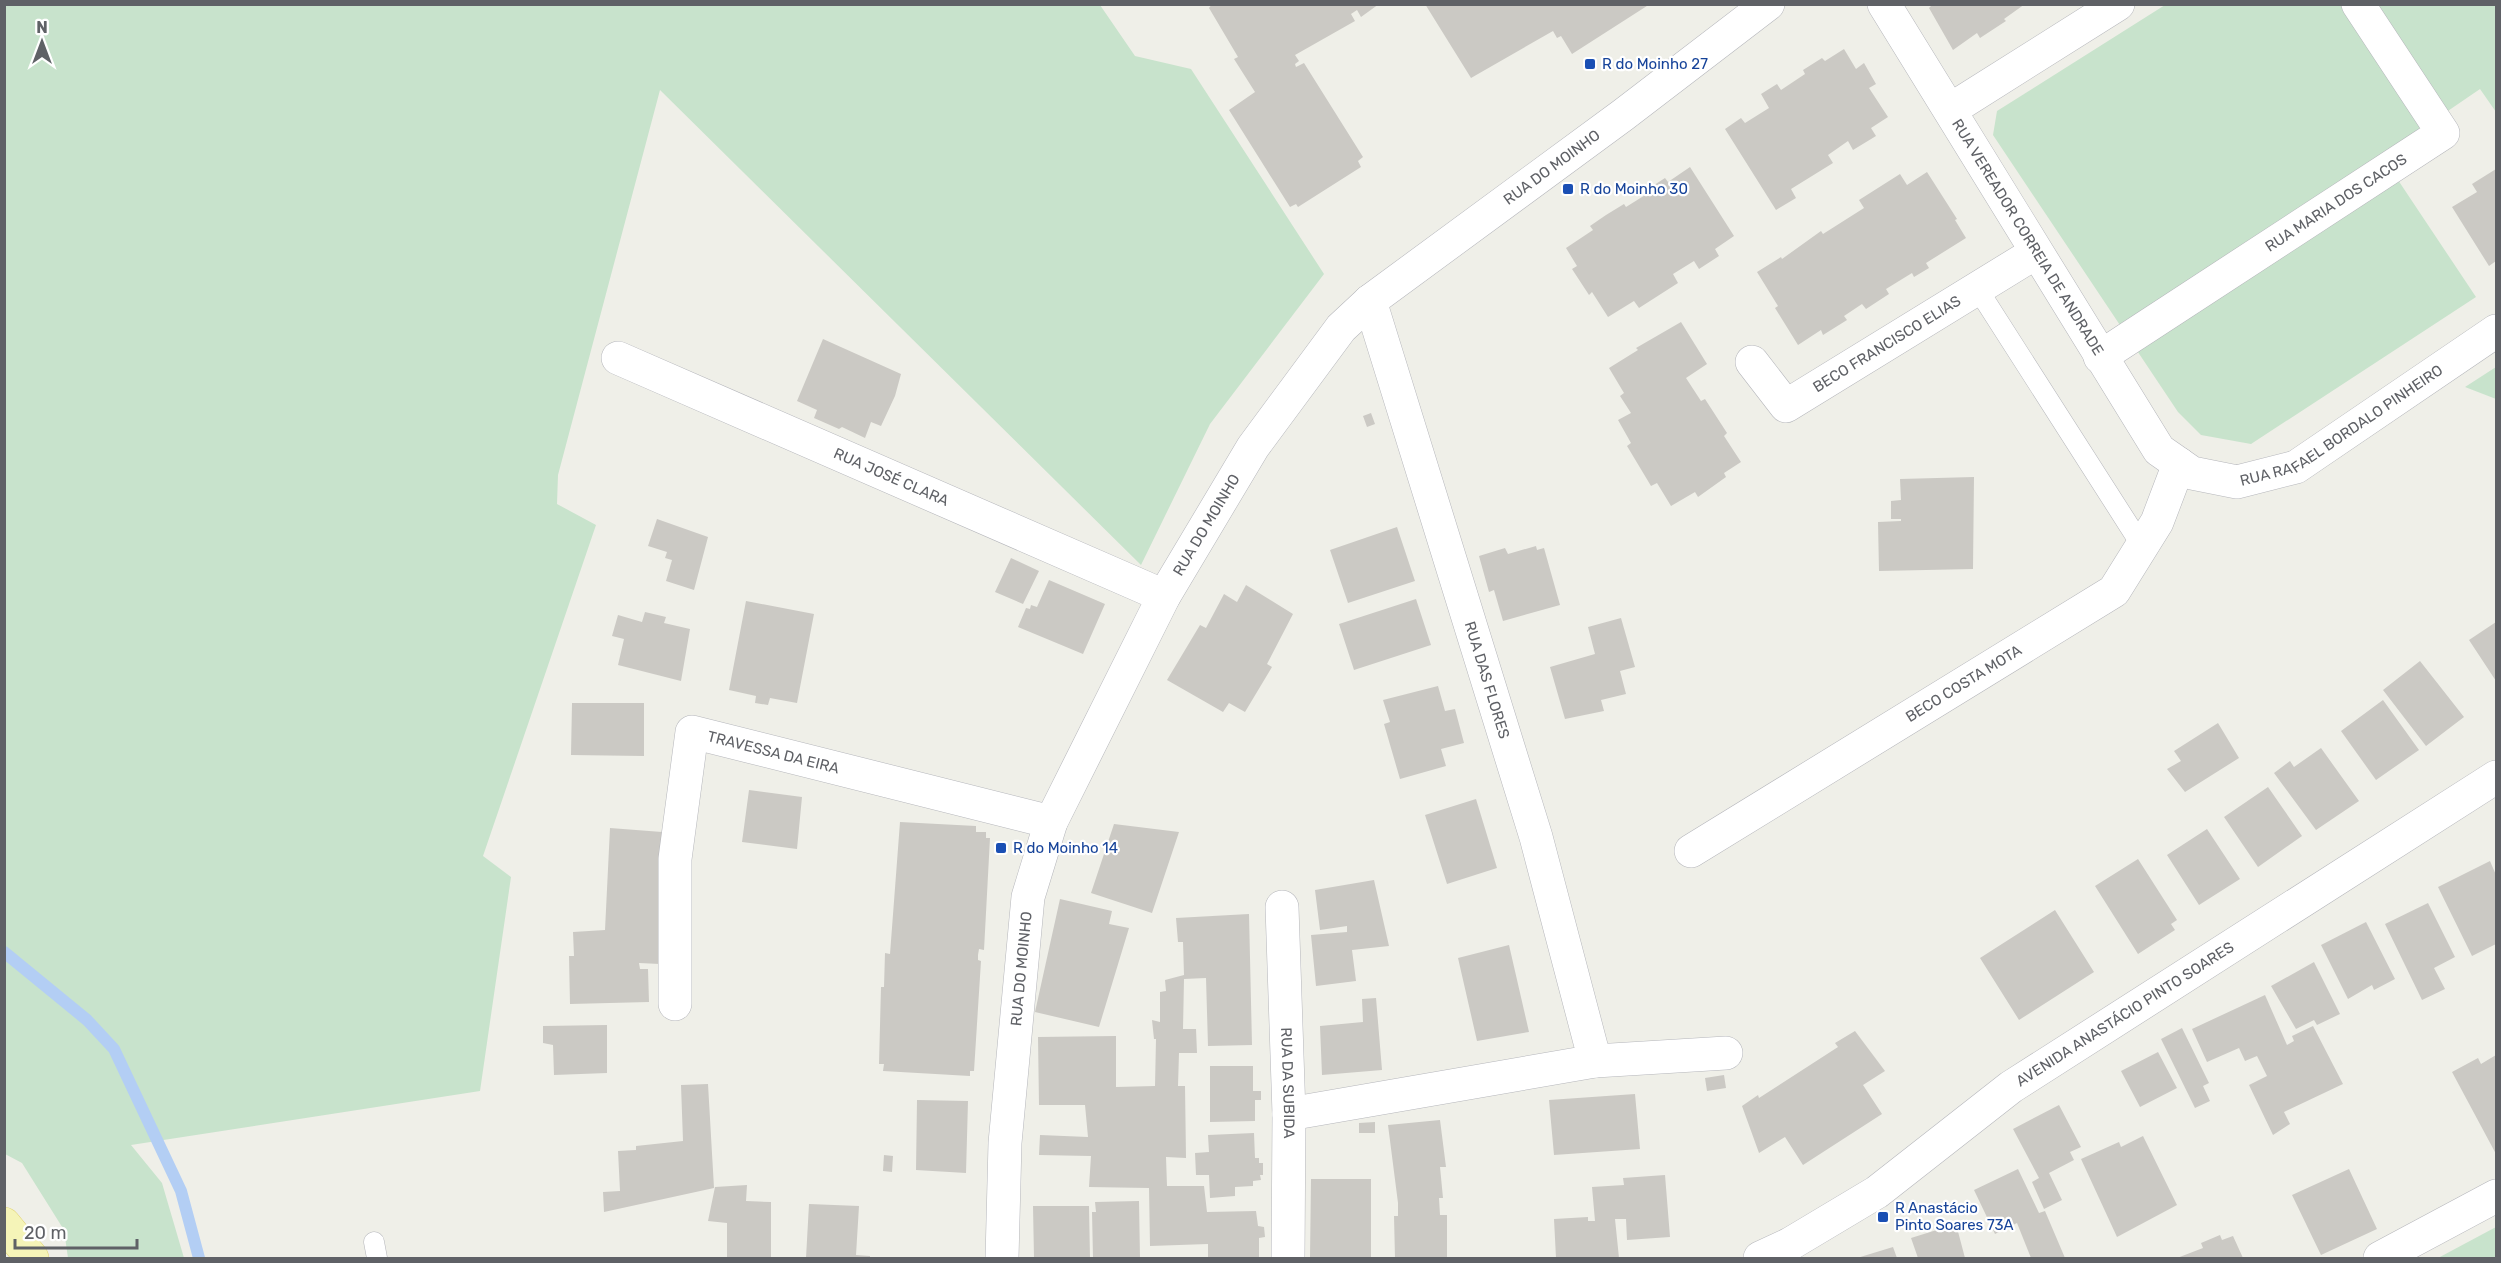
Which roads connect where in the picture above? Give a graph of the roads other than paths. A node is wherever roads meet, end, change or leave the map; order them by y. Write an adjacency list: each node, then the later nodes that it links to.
1 (1768, 4): 8 (street, RUA DO MOINHO)
2 (1884, 4): 5 (street, RUA VEREADOR CORREIA DE ANDRADE)
3 (2118, 4): 5 (street)
4 (2358, 4): 10 (street, RUA MARIA DOS CACOS)
5 (1950, 110): 6 (street, RUA VEREADOR CORREIA DE ANDRADE)
6 (2035, 253): 7 (street, BECO FRANCISCO ELIAS); 10 (street, RUA VEREADOR CORREIA DE ANDRADE)
7 (1977, 288): 12 (street, BECO FRANCISCO ELIAS); 14 (lane)
8 (1370, 301): 15 (street, RUA DO MOINHO); 22 (street, RUA DAS FLORES)
9 (2496, 331): 13 (street, RUA RAFAEL BORDALO PINHEIRO)
10 (2100, 357): 13 (street, RUA VEREADOR CORREIA DE ANDRADE)
11 (618, 358): 15 (street, RUA JOSÉ CLARA)
12 (1752, 362)
13 (2179, 464): 14 (street, BECO COSTA MOTA)
14 (2142, 546): 18 (street, BECO COSTA MOTA)
15 (1164, 596): 17 (street, RUA DO MOINHO)
16 (2496, 777): 29 (street, AVENIDA ANASTÁCIO PINTO SOARES)
17 (1051, 822): 20 (street, TRAVESSA DA EIRA); 27 (street, RUA DO MOINHO)
18 (1691, 851)
19 (1282, 908): 23 (street, RUA DA SUBIDA)
20 (675, 1004)
21 (1726, 1053): 22 (street)
22 (1596, 1061): 23 (street)
23 (1289, 1114): 28 (street, RUA DA SUBIDA)
24 (2496, 1196): 30 (street)
25 (4, 1224): 26 (main road)
26 (32, 1258)
27 (1002, 1258)
28 (1288, 1258)
29 (1760, 1258)
30 (2379, 1258)

